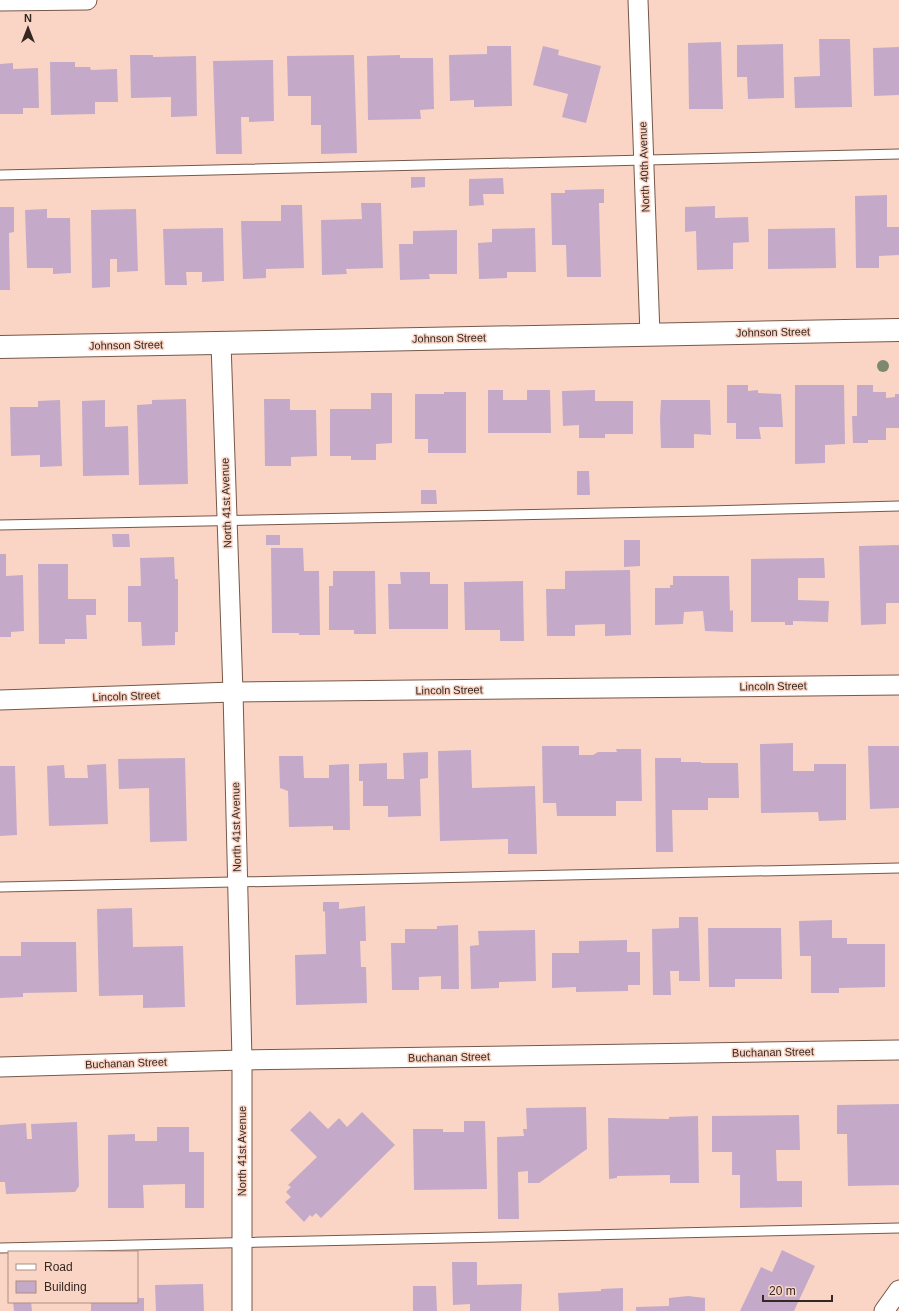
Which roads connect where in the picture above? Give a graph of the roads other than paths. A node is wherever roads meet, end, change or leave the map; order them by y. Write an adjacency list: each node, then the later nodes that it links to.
1 (88, 0): 3 (street)
2 (638, 0): 5 (street, North 40th Avenue)
3 (0, 2)
4 (899, 154): 5 (lane)
5 (644, 160): 6 (lane); 8 (street, North 40th Avenue)
6 (0, 175)
7 (899, 330): 8 (street, Johnson Street)
8 (650, 334): 9 (street, Johnson Street)
9 (221, 343): 10 (street, Johnson Street); 12 (street, North 41st Avenue)
10 (0, 347)
11 (899, 506): 12 (lane)
12 (227, 520): 13 (lane); 15 (street, North 41st Avenue)
13 (0, 525)
14 (899, 685): 15 (street, Lincoln Street)
15 (233, 692): 16 (street, Lincoln Street); 18 (street, North 41st Avenue)
16 (0, 700)
17 (899, 868): 18 (lane)
18 (237, 881): 19 (lane); 21 (street, North 41st Avenue)
19 (0, 887)
20 (899, 1050): 21 (street, Buchanan Street)
21 (242, 1060): 22 (street, Buchanan Street); 24 (street, North 41st Avenue)
22 (0, 1067)
23 (899, 1228): 24 (lane)
24 (242, 1243): 25 (lane); 27 (street, North 41st Avenue)
25 (0, 1248)
26 (899, 1290): 28 (street)
27 (242, 1311)
28 (884, 1311)

